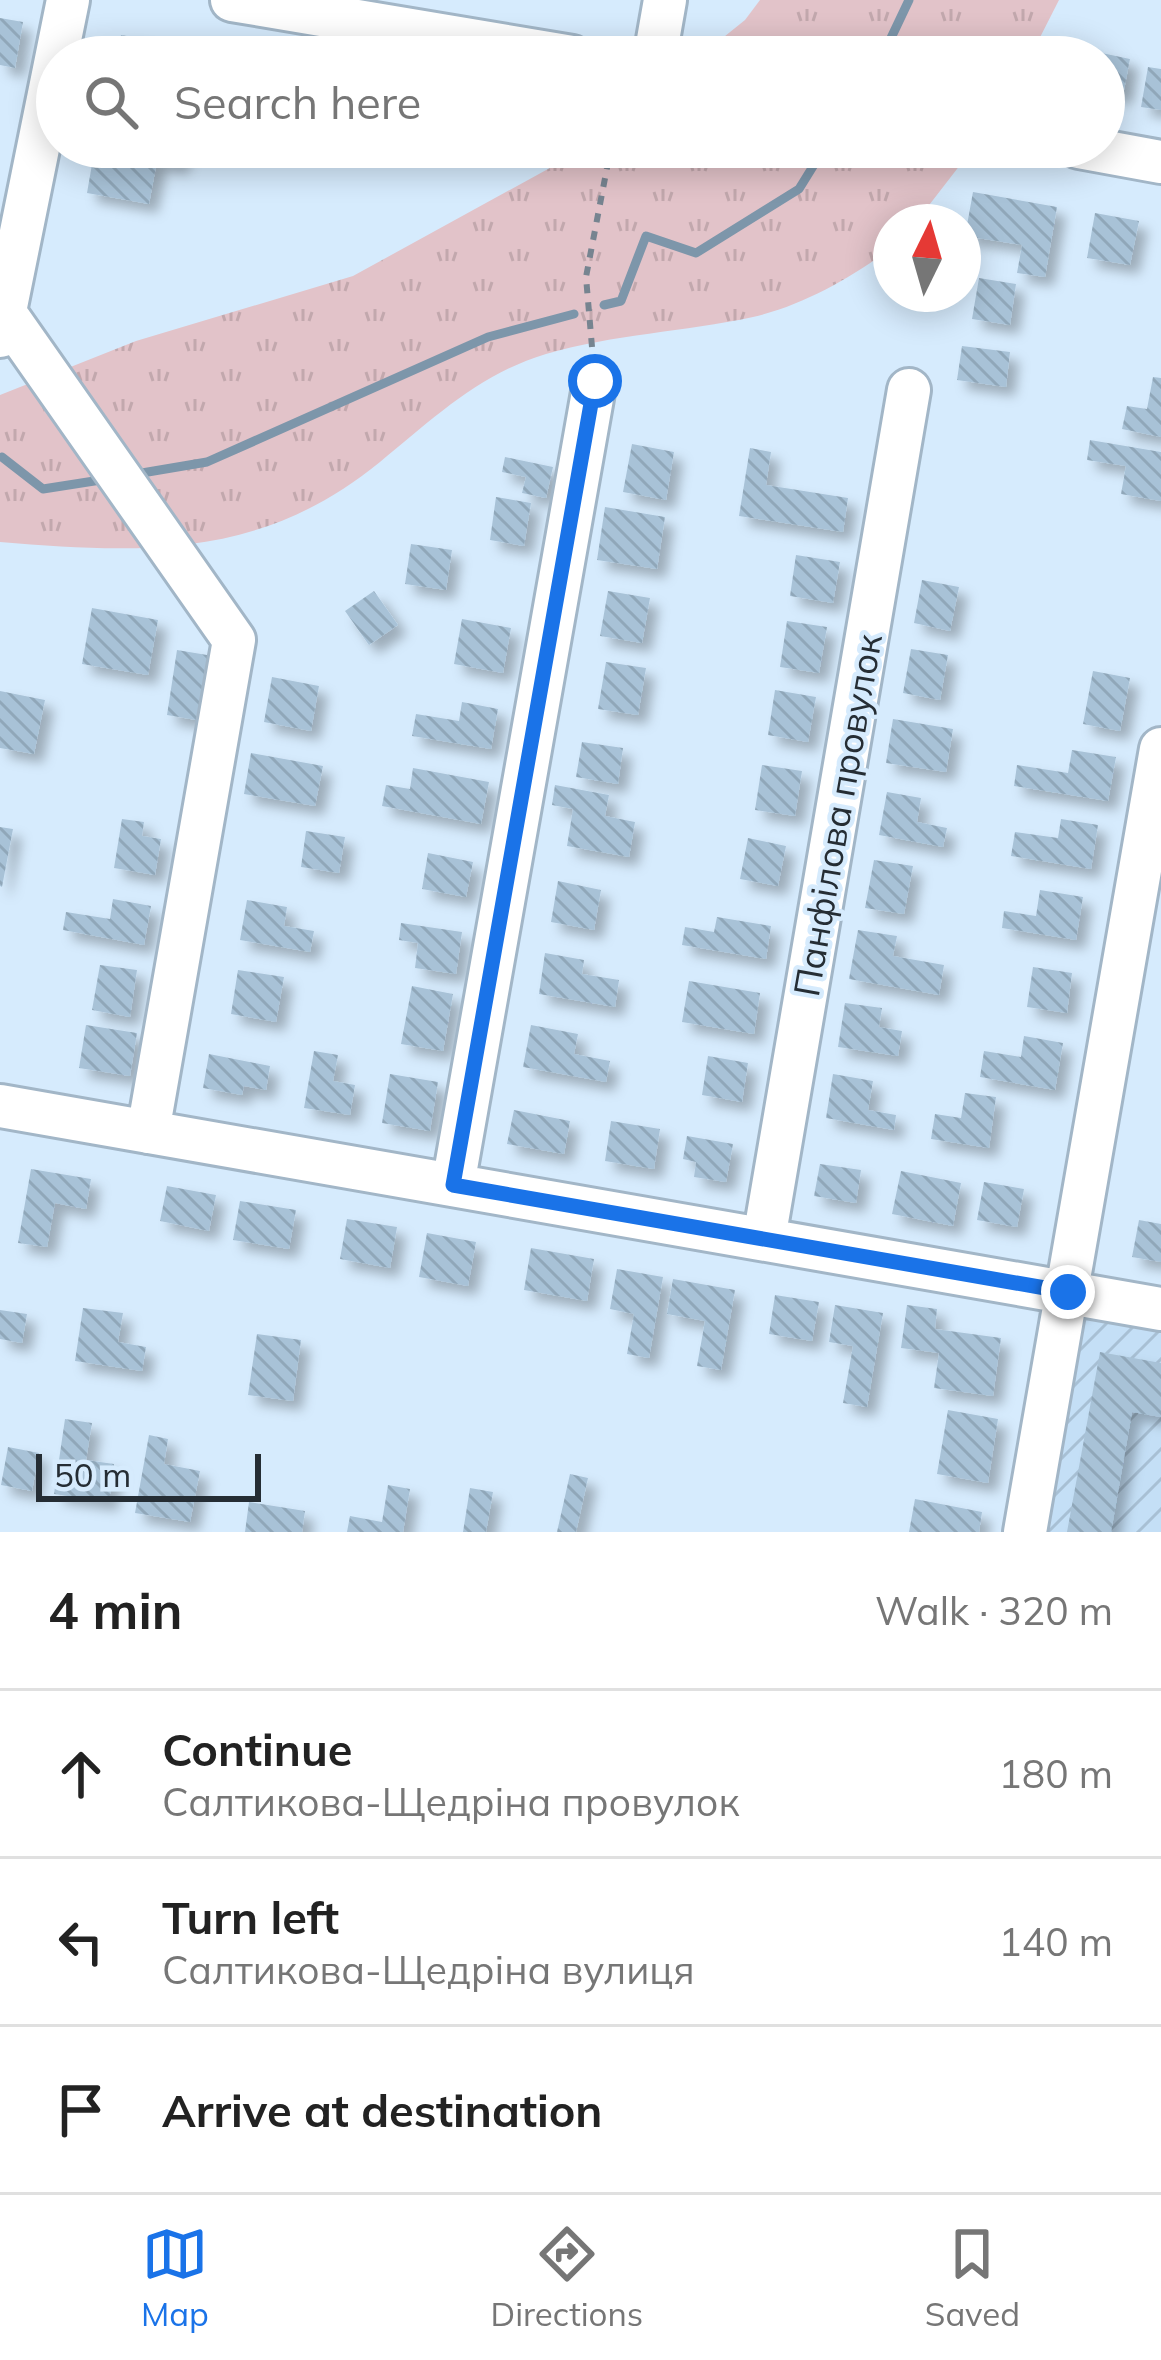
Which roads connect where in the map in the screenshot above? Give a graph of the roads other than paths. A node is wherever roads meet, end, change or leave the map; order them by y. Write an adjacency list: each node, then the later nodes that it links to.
1 (68, 0): 5 (street)
2 (232, 0): 4 (street)
3 (664, 0): 7 (street)
4 (400, 13): 6 (street)
5 (61, 36)
6 (490, 36)
7 (658, 36)
8 (1125, 155): 10 (street)
9 (36, 156): 11 (street)
10 (1161, 162)
11 (2, 321): 16 (street)
12 (595, 381): 17 (street)
13 (909, 390): 18 (street, Панфілова провулок)
14 (1161, 749): 19 (street)
15 (0, 1106): 16 (street)
16 (148, 1132): 17 (street)
17 (453, 1185): 18 (street)
18 (764, 1240): 19 (street)
19 (1068, 1292): 20 (street); 21 (street)
20 (1161, 1309)
21 (1025, 1532)

